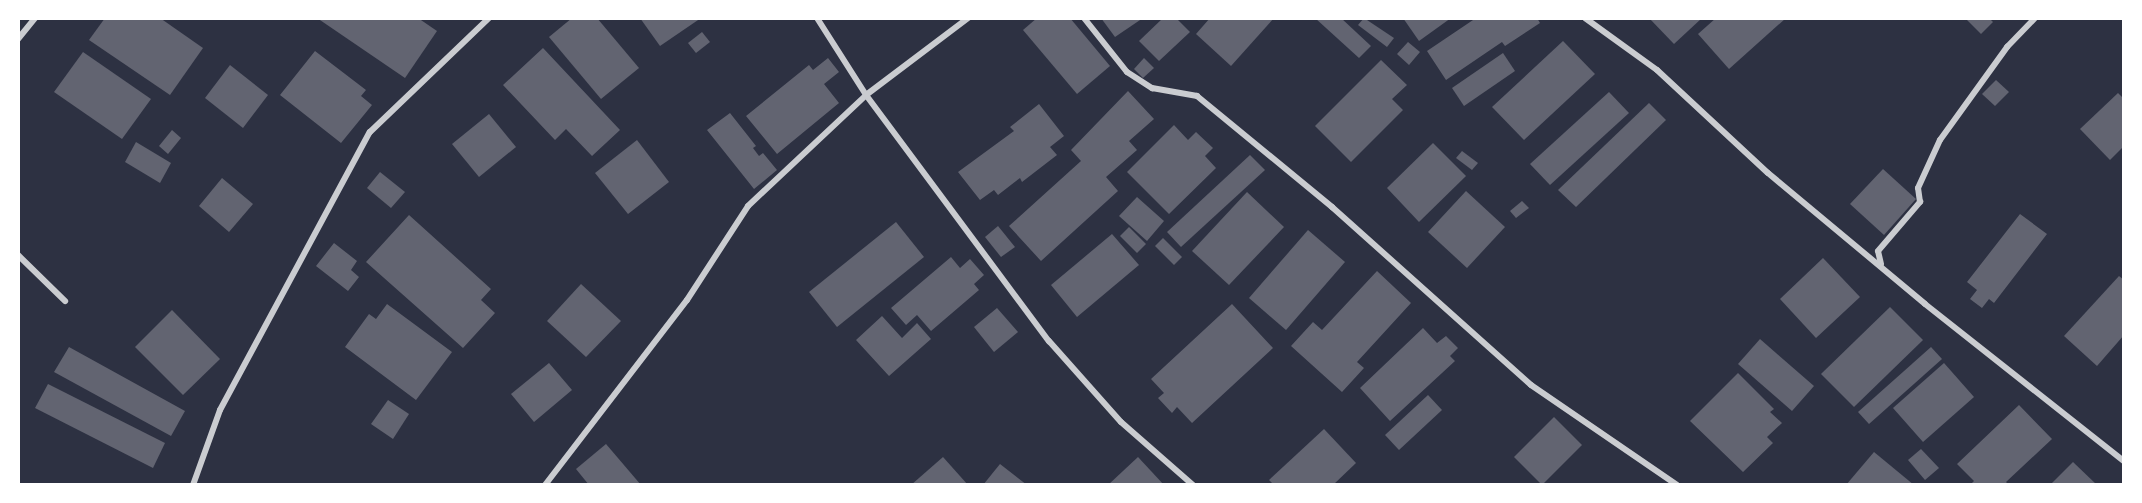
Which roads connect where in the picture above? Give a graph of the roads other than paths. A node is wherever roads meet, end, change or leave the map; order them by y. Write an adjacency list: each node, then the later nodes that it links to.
1 (35, 18): 8 (street)
2 (489, 18): 14 (street)
3 (817, 18): 9 (street)
4 (968, 18): 9 (street)
5 (1084, 18): 17 (street)
6 (1585, 18): 11 (street)
7 (2035, 18): 11 (street)
8 (18, 39)
9 (866, 95): 15 (street); 16 (street)
10 (18, 255): 12 (street)
11 (1881, 265): 13 (street)
12 (65, 301)
13 (2124, 461)
14 (194, 485)
15 (545, 485)
16 (1193, 485)
17 (1677, 485)

